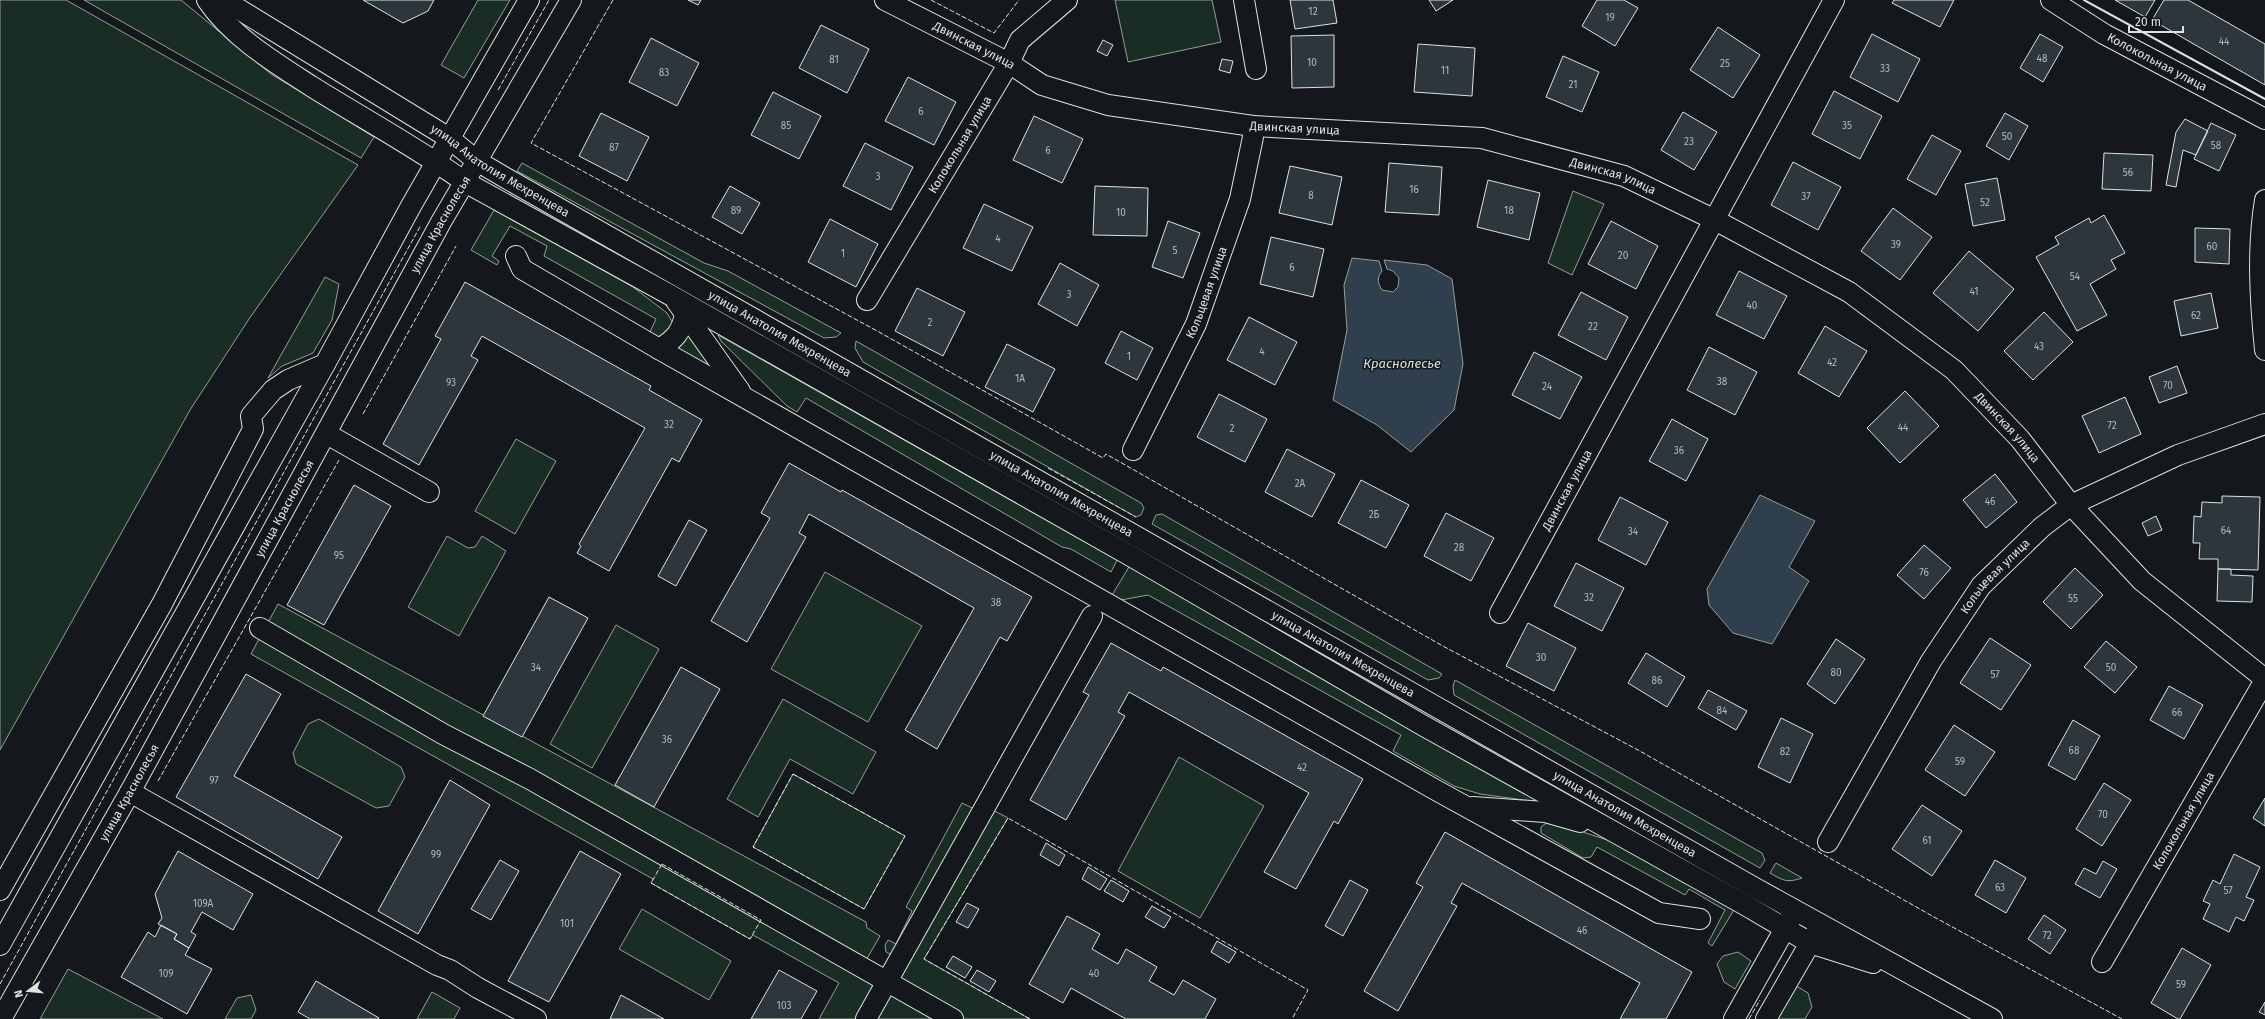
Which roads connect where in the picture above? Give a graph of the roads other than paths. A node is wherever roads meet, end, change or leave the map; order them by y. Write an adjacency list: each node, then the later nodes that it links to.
1 (207, 0): 15 (street, улица Анатолия Мехренцева)
2 (214, 0): 14 (street, улица Анатолия Мехренцева)
3 (529, 0): 14 (street)
4 (572, 0): 16 (street, улица Краснолесья)
5 (885, 0): 10 (street, Двинская улица)
6 (1067, 0): 10 (street, Колокольная улица)
7 (1244, 0): 11 (street)
8 (1834, 0): 19 (street, Двинская улица)
9 (2051, 0): 12 (street, Колокольная улица)
10 (1009, 63): 13 (street, Двинская улица); 22 (street, Колокольная улица)
11 (1256, 69)
12 (2265, 119)
13 (1253, 126): 19 (street, Двинская улица); 30 (street, Кольцевая улица)
14 (449, 138): 15 (street); 16 (street, улица Анатолия Мехренцева)
15 (436, 161): 17 (street, улица Анатолия Мехренцева); 26 (street)
16 (477, 161): 17 (street, улица Краснолесья); 44 (street, улица Анатолия Мехренцева)
17 (465, 182): 21 (street, улица Анатолия Мехренцева); 29 (street, улица Краснолесья)
18 (2265, 200): 25 (street)
19 (1715, 220): 32 (street, Двинская улица); 33 (street, Двинская улица)
20 (516, 256): 24 (street, улица Анатолия Мехренцева)
21 (672, 296): 23 (street, улица Анатолия Мехренцева); 40 (street, улица Анатолия Мехренцева)
22 (867, 300)
23 (685, 314): 24 (street); 27 (street, улица Анатолия Мехренцева)
24 (659, 349): 27 (street, улица Анатолия Мехренцева)
25 (2265, 350)
26 (325, 364): 43 (street); 49 (street)
27 (743, 396): 38 (street, улица Анатолия Мехренцева)
28 (2265, 424): 32 (street, Кольцевая улица)
29 (327, 434): 31 (street); 37 (street, улица Краснолесья)
30 (1133, 450)
31 (429, 492)
32 (2071, 504): 36 (street, Двинская улица); 41 (street, Кольцевая улица)
33 (1500, 613)
34 (1092, 616): 52 (street)
35 (260, 628): 52 (street)
36 (2265, 680): 50 (street, Колокольная улица)
37 (130, 792): 54 (street, улица Краснолесья); 55 (street)
38 (1467, 807): 39 (street, улица Анатолия Мехренцева); 42 (street, улица Анатолия Мехренцева)
39 (1545, 812): 40 (street, улица Анатолия Мехренцева); 42 (street)
40 (1608, 830): 47 (street, улица Анатолия Мехренцева)
41 (1828, 842)
42 (1534, 844): 45 (street, улица Анатолия Мехренцева)
43 (0, 890)
44 (1796, 911): 46 (street, улица Анатолия Мехренцева); 47 (street)
45 (1700, 919)
46 (1821, 925): 48 (street); 51 (street, улица Анатолия Мехренцева)
47 (1785, 929): 48 (street, улица Анатолия Мехренцева); 53 (street)
48 (1810, 943): 51 (street, улица Анатолия Мехренцева); 58 (street)
49 (0, 945)
50 (2102, 962)
51 (1916, 977): 59 (street, улица Анатолия Мехренцева)
52 (886, 980): 56 (street); 57 (street)
53 (1734, 1016)
54 (1, 1019)
55 (536, 1019)
56 (866, 1019)
57 (953, 1019)
58 (1766, 1019)
59 (1992, 1019)

